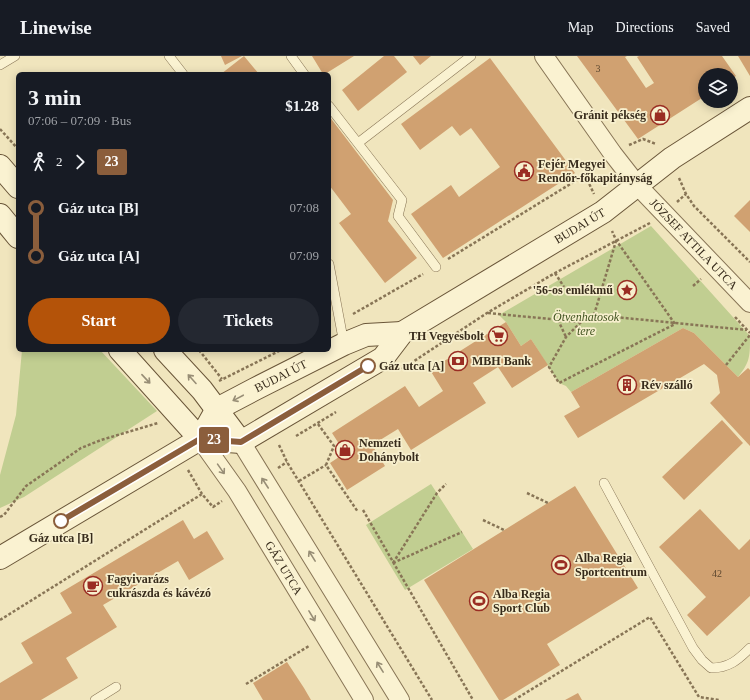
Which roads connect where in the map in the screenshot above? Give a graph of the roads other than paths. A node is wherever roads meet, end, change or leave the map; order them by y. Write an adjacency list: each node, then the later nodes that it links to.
1 (14, 56): 6 (lane)
2 (169, 56): 7 (lane)
3 (291, 56): 8 (lane)
4 (470, 56): 11 (lane)
5 (544, 56): 14 (street, JÓZSEF ATTILA UTCA)
6 (0, 65)
7 (181, 72)
8 (303, 72)
9 (750, 108): 14 (street, BUDAI ÚT)
10 (331, 109): 11 (lane)
11 (358, 143): 17 (lane)
12 (0, 166): 13 (street)
13 (16, 185)
14 (638, 186): 19 (street, JÓZSEF ATTILA UTCA); 20 (street, BUDAI ÚT)
15 (0, 215): 16 (street)
16 (16, 235)
17 (436, 267)
18 (331, 277): 21 (lane)
19 (750, 303)
20 (402, 333): 21 (street, BUDAI ÚT); 28 (street, BUDAI ÚT)
21 (344, 344): 22 (street, BUDAI ÚT, one-way to 22)
22 (331, 351)
23 (122, 352): 27 (street, one-way to 27)
24 (167, 352): 26 (street, one-way to 24)
25 (328, 352): 26 (street, BUDAI ÚT, one-way to 26)
26 (217, 409): 27 (street); 28 (street)
27 (200, 439): 28 (street); 30 (street); 34 (street, GÁZ UTCA, one-way to 34)
28 (241, 442): 35 (street, one-way to 28)
29 (604, 482): 31 (lane)
30 (0, 558)
31 (750, 648)
32 (116, 687): 33 (lane)
33 (95, 700)
34 (364, 700)
35 (400, 700)

